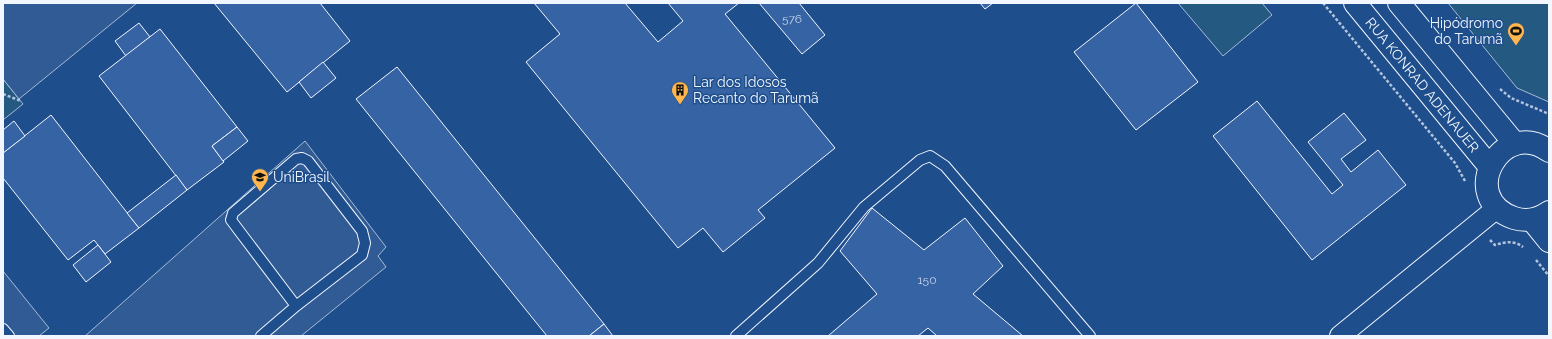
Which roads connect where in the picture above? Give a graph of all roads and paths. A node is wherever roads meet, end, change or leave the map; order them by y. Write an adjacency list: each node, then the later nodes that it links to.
1 (1323, 3): 11 (path)
2 (1355, 3): 10 (main road, RUA KONRAD ADENAUER)
3 (1399, 3): 8 (main road)
4 (1496, 85): 7 (path)
5 (3, 94): 6 (path)
6 (21, 101)
7 (1549, 114)
8 (1515, 144): 9 (main road); 10 (main road)
9 (1549, 151)
10 (1490, 167): 12 (main road)
11 (1466, 183)
12 (1497, 208): 13 (main road); 25 (street)
13 (1541, 216): 14 (main road)
14 (1549, 240)
15 (1495, 245): 16 (path)
16 (1528, 250)
17 (1532, 255): 18 (path)
18 (1549, 276)
19 (296, 306): 19 (lane); 22 (lane)
20 (3, 329): 21 (lane)
21 (9, 336)
22 (261, 336)
23 (736, 336): 24 (lane)
24 (1090, 336)
25 (1340, 336)

